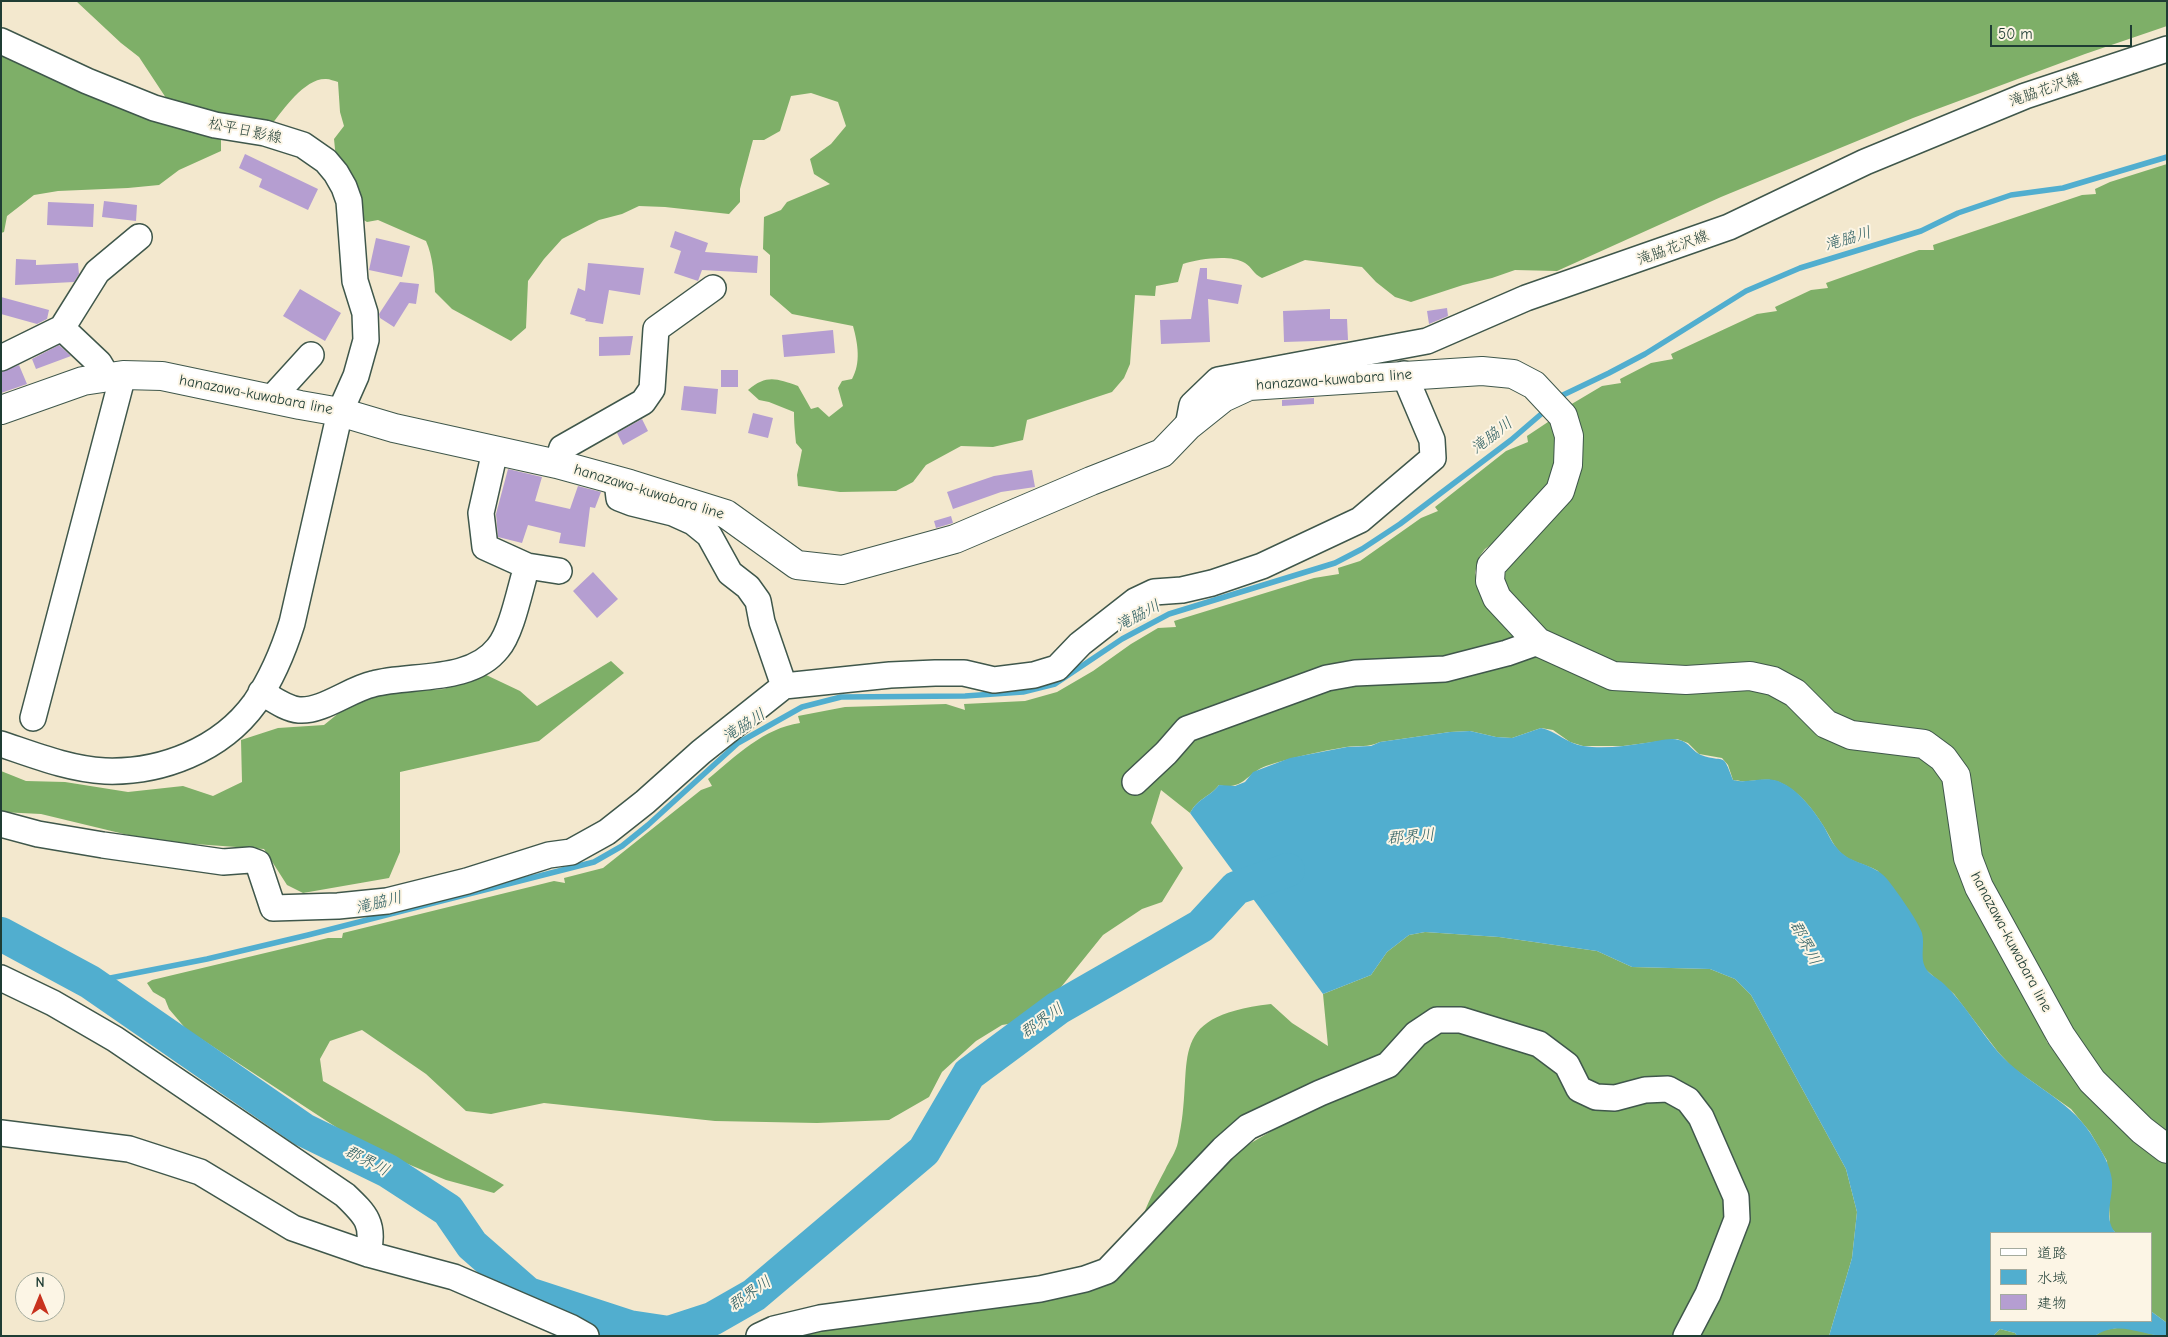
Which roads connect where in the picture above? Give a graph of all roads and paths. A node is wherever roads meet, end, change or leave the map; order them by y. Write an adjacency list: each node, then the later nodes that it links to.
1 (1, 41): 12 (street, 松平日影線)
2 (2167, 50): 13 (street, 滝脇花沢線)
3 (139, 237): 5 (street)
4 (713, 288): 15 (street)
5 (62, 328): 7 (street); 9 (street)
6 (311, 354): 10 (street)
7 (1, 358)
8 (1404, 374): 13 (main road, hanazawa-kuwabara line); 19 (main road, hanazawa-kuwabara line); 20 (street)
9 (116, 377): 10 (main road, hanazawa-kuwabara line); 11 (main road, hanazawa-kuwabara line); 22 (street)
10 (271, 399): 12 (main road, hanazawa-kuwabara line)
11 (1, 410)
12 (340, 412): 14 (main road, hanazawa-kuwabara line); 21 (street, 松平日影線)
13 (1188, 426): 16 (main road, hanazawa-kuwabara line)
14 (496, 450): 15 (main road, hanazawa-kuwabara line); 17 (street)
15 (557, 464): 16 (main road, hanazawa-kuwabara line)
16 (617, 481): 20 (street)
17 (527, 566): 18 (street); 21 (street)
18 (559, 571)
19 (1538, 642): 24 (street); 28 (main road, hanazawa-kuwabara line)
20 (784, 686): 25 (street)
21 (261, 692): 23 (street, 松平日影線)
22 (33, 718)
23 (1, 744)
24 (1135, 782)
25 (1, 824)
26 (1, 978): 29 (street)
27 (1, 1133): 29 (street)
28 (2167, 1148)
29 (368, 1254): 30 (street)
30 (586, 1336)
31 (759, 1336): 32 (street)
32 (1686, 1336)

